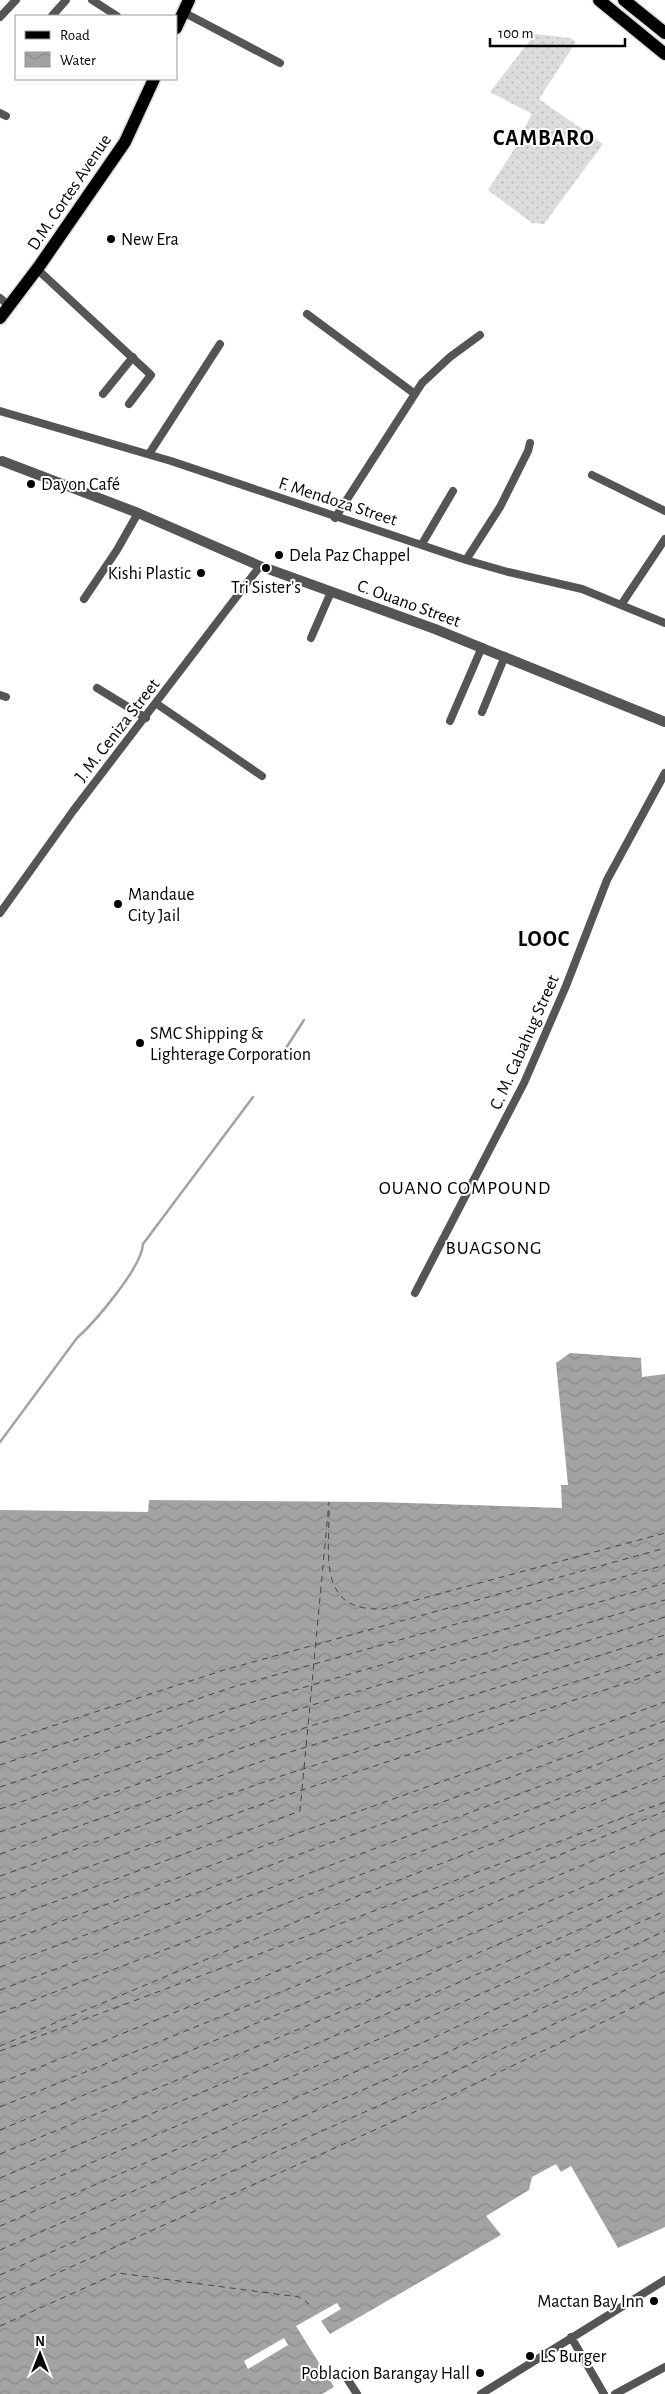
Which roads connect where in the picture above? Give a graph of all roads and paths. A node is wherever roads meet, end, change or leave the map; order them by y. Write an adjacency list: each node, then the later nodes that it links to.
1 (16, 0): 10 (street)
2 (66, 0): 8 (street)
3 (92, 0): 9 (street)
4 (189, 0): 7 (main road)
5 (599, 0): 13 (main road)
6 (624, 0): 12 (main road)
7 (183, 12): 11 (main road); 14 (street)
8 (53, 15)
9 (115, 15)
10 (0, 18)
11 (178, 23)
12 (665, 33)
13 (665, 54)
14 (280, 63)
15 (154, 80): 16 (main road, D.M. Cortes Avenue)
16 (37, 269): 17 (main road, D.M. Cortes Avenue); 22 (street)
17 (4, 302): 19 (main road, D.M. Cortes Avenue)
18 (307, 314): 23 (street)
19 (0, 318)
20 (480, 336): 23 (street)
21 (220, 344): 28 (street)
22 (133, 357): 24 (street); 25 (street)
23 (416, 393): 34 (street)
24 (104, 394)
25 (129, 404)
26 (0, 411): 28 (street, F. Mendoza Street)
27 (530, 444): 37 (street)
28 (149, 454): 34 (street, F. Mendoza Street)
29 (2, 461): 33 (street, C. Ouano Street)
30 (592, 475): 32 (street)
31 (453, 491): 36 (street)
32 (665, 511)
33 (138, 513): 38 (street, C. Ouano Street); 40 (street)
34 (336, 518): 36 (street, F. Mendoza Street)
35 (665, 539): 41 (street)
36 (422, 544): 37 (street, F. Mendoza Street)
37 (466, 560): 41 (street, F. Mendoza Street)
38 (260, 566): 39 (street, C. Ouano Street); 47 (street, J. M. Ceniza Street)
39 (331, 592): 43 (street); 44 (street, C. Ouano Street)
40 (84, 599)
41 (621, 605): 42 (street, F. Mendoza Street)
42 (665, 623)
43 (311, 638)
44 (482, 647): 45 (street, C. Ouano Street); 50 (street)
45 (504, 656): 48 (street); 51 (street, C. Ouano Street)
46 (97, 688): 49 (street)
47 (156, 704): 49 (street, J. M. Ceniza Street); 53 (street)
48 (482, 712)
49 (146, 718): 54 (street, J. M. Ceniza Street)
50 (450, 721)
51 (665, 722)
52 (665, 774): 55 (street, C. M. Cabahug Street)
53 (262, 776)
54 (0, 913)
55 (414, 1293)
56 (665, 2280): 57 (street)
57 (571, 2337): 60 (street); 62 (street)
58 (665, 2367): 63 (street)
59 (348, 2380): 61 (street)
60 (486, 2393)
61 (357, 2394)
62 (604, 2394)
63 (615, 2394)

